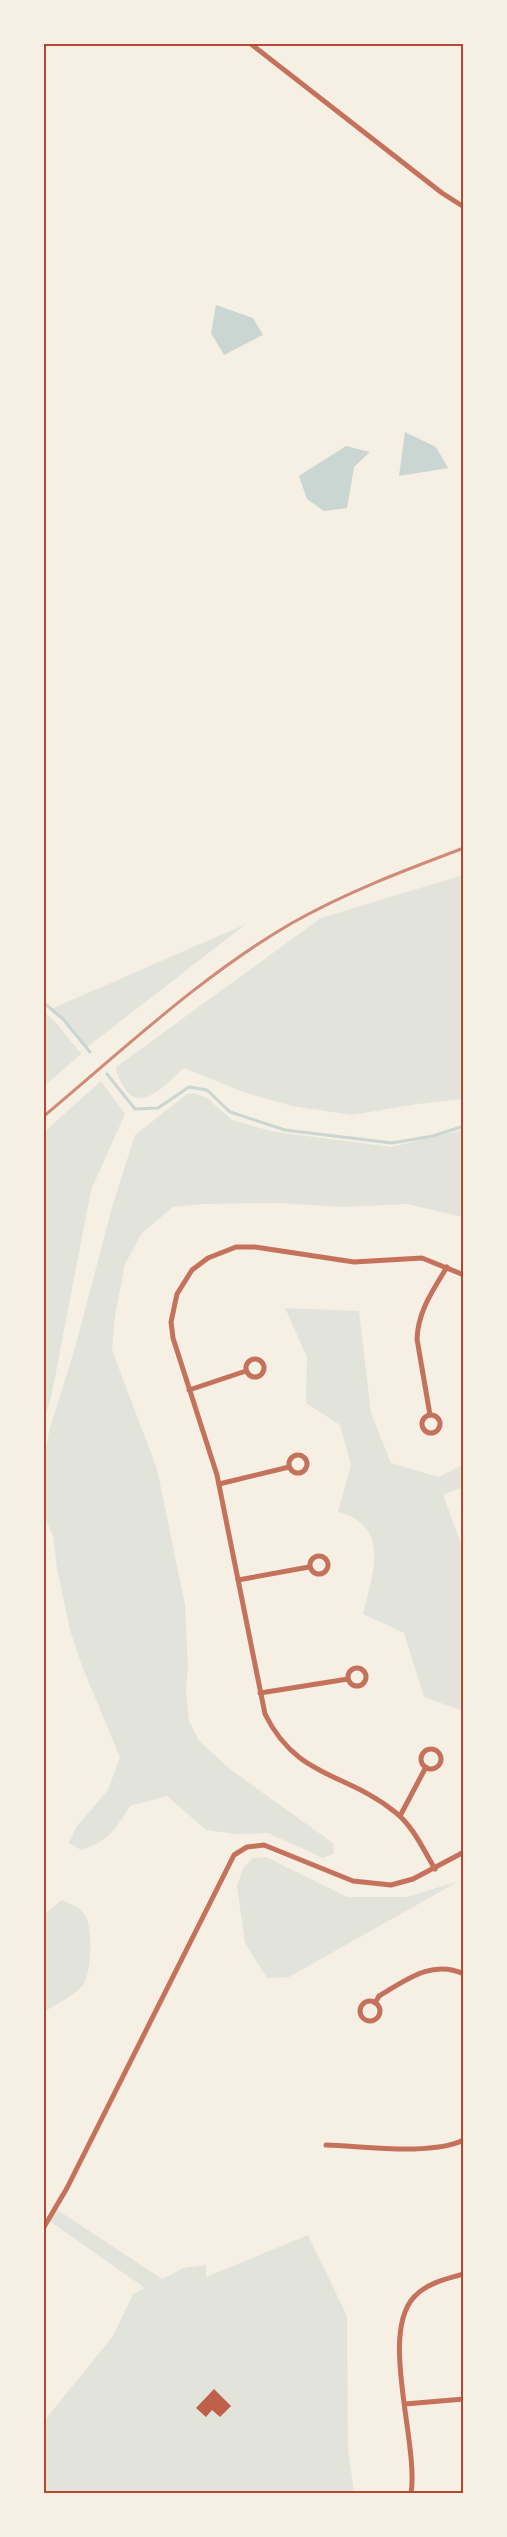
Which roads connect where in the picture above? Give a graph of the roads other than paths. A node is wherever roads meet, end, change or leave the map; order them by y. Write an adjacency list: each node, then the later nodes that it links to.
1 (251, 44): 2 (street)
2 (464, 207)
3 (447, 1267): 4 (street); 6 (street); 7 (street)
4 (464, 1275)
5 (246, 1371): 6 (street)
6 (189, 1390): 9 (street)
7 (430, 1415)
8 (289, 1467): 9 (street)
9 (219, 1484): 11 (street)
10 (309, 1567): 11 (street)
11 (238, 1580): 13 (street)
12 (348, 1679): 13 (street)
13 (260, 1693): 15 (street)
14 (426, 1767): 15 (street)
15 (400, 1816): 17 (street)
16 (464, 1852): 17 (street)
17 (435, 1869): 22 (street)
18 (464, 1974): 19 (street)
19 (375, 2003)
20 (464, 2140): 21 (street)
21 (326, 2145)
22 (44, 2227)
23 (464, 2274): 25 (street)
24 (464, 2399): 25 (street)
25 (405, 2404): 26 (street)
26 (411, 2493)

